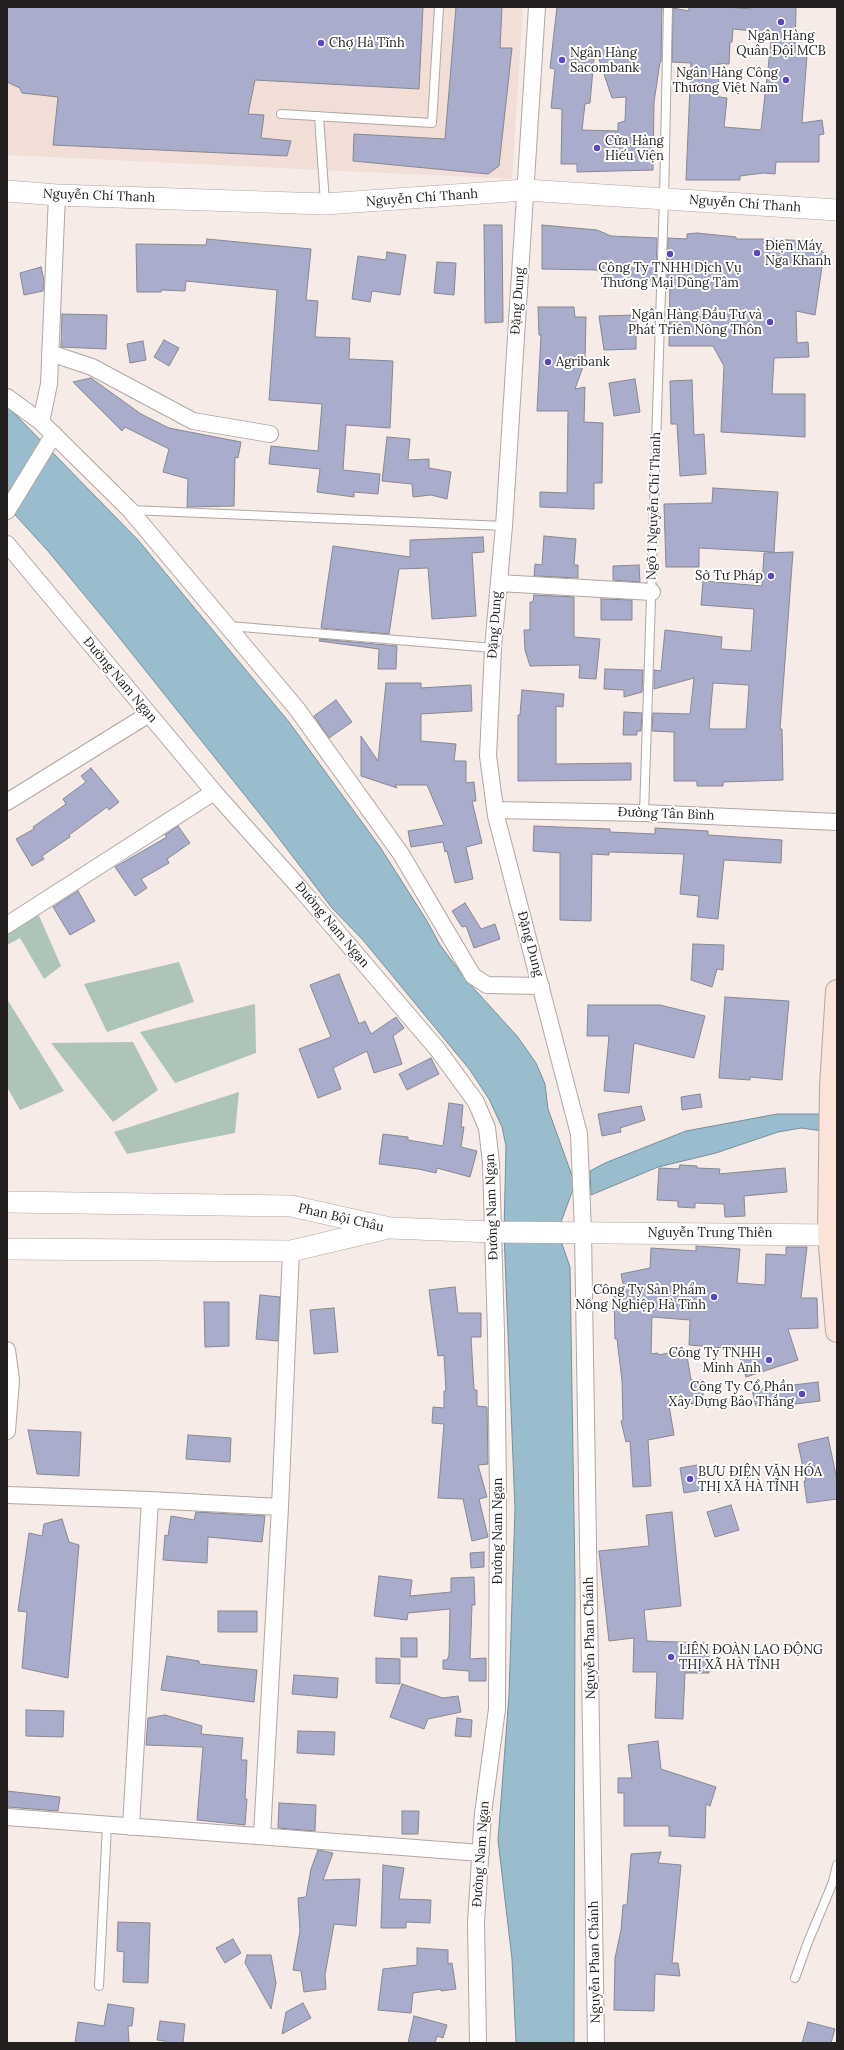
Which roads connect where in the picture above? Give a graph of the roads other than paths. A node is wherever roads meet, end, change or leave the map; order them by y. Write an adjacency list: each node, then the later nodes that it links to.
1 (439, 7): 5 (lane)
2 (537, 7): 6 (street, Đặng Dung)
3 (668, 7): 9 (lane, Ngõ 1 Nguyễn Chí Thanh)
4 (281, 114): 5 (lane)
5 (319, 116): 10 (lane)
6 (525, 190): 9 (street, Nguyễn Chí Thanh); 10 (street, Nguyễn Chí Thanh); 19 (street, Đặng Dung)
7 (7, 191): 8 (street, Nguyễn Chí Thanh)
8 (57, 195): 10 (street, Nguyễn Chí Thanh); 12 (street)
9 (664, 199): 11 (street, Nguyễn Chí Thanh); 22 (lane, Ngõ 1 Nguyễn Chí Thanh)
10 (325, 204)
11 (837, 210)
12 (50, 353): 14 (street); 15 (street)
13 (7, 397): 14 (street)
14 (41, 422): 16 (street)
15 (270, 434)
16 (50, 439): 17 (street); 18 (street)
17 (130, 510): 19 (lane); 23 (street)
18 (7, 511)
19 (504, 526): 21 (street, Đặng Dung)
20 (7, 544): 25 (street, Đường Nam Ngạn)
21 (498, 583): 22 (street); 24 (street, Đặng Dung)
22 (652, 592): 29 (lane, Ngõ 1 Nguyễn Chí Thanh)
23 (226, 625): 24 (lane); 32 (street)
24 (493, 648): 28 (street, Đặng Dung)
25 (149, 714): 26 (street, Đường Nam Ngạn); 27 (street)
26 (214, 792): 31 (street); 37 (street, Đường Nam Ngạn)
27 (7, 802)
28 (496, 810): 29 (street, Đường Tân Bình); 32 (street, Đặng Dung)
29 (644, 813): 30 (street, Đường Tân Bình)
30 (837, 822)
31 (7, 925)
32 (541, 986): 38 (street, Đặng Dung)
33 (837, 991): 34 (main road)
34 (832, 1141): 39 (main road)
35 (7, 1202): 36 (street, Phan Bội Châu)
36 (390, 1228): 37 (street, Nguyễn Trung Thiên); 41 (street, Phan Bội Châu)
37 (493, 1232): 38 (street, Nguyễn Trung Thiên); 52 (street, Đường Nam Ngạn)
38 (583, 1232): 39 (street, Nguyễn Trung Thiên); 57 (street, Nguyễn Phan Chánh)
39 (833, 1234): 42 (main road)
40 (7, 1248): 41 (street, Phan Bội Châu)
41 (291, 1251): 47 (street)
42 (837, 1331)
43 (7, 1350): 44 (street)
44 (7, 1431)
45 (7, 1495): 46 (street)
46 (150, 1500): 47 (street); 50 (street)
47 (280, 1507): 51 (street)
48 (7, 1817): 49 (street)
49 (107, 1825): 50 (street); 55 (lane)
50 (131, 1826): 51 (street)
51 (262, 1836): 52 (street)
52 (481, 1853): 56 (street, Đường Nam Ngạn)
53 (837, 1865): 54 (lane)
54 (795, 1978)
55 (99, 1986)
56 (478, 2043)
57 (596, 2043)

